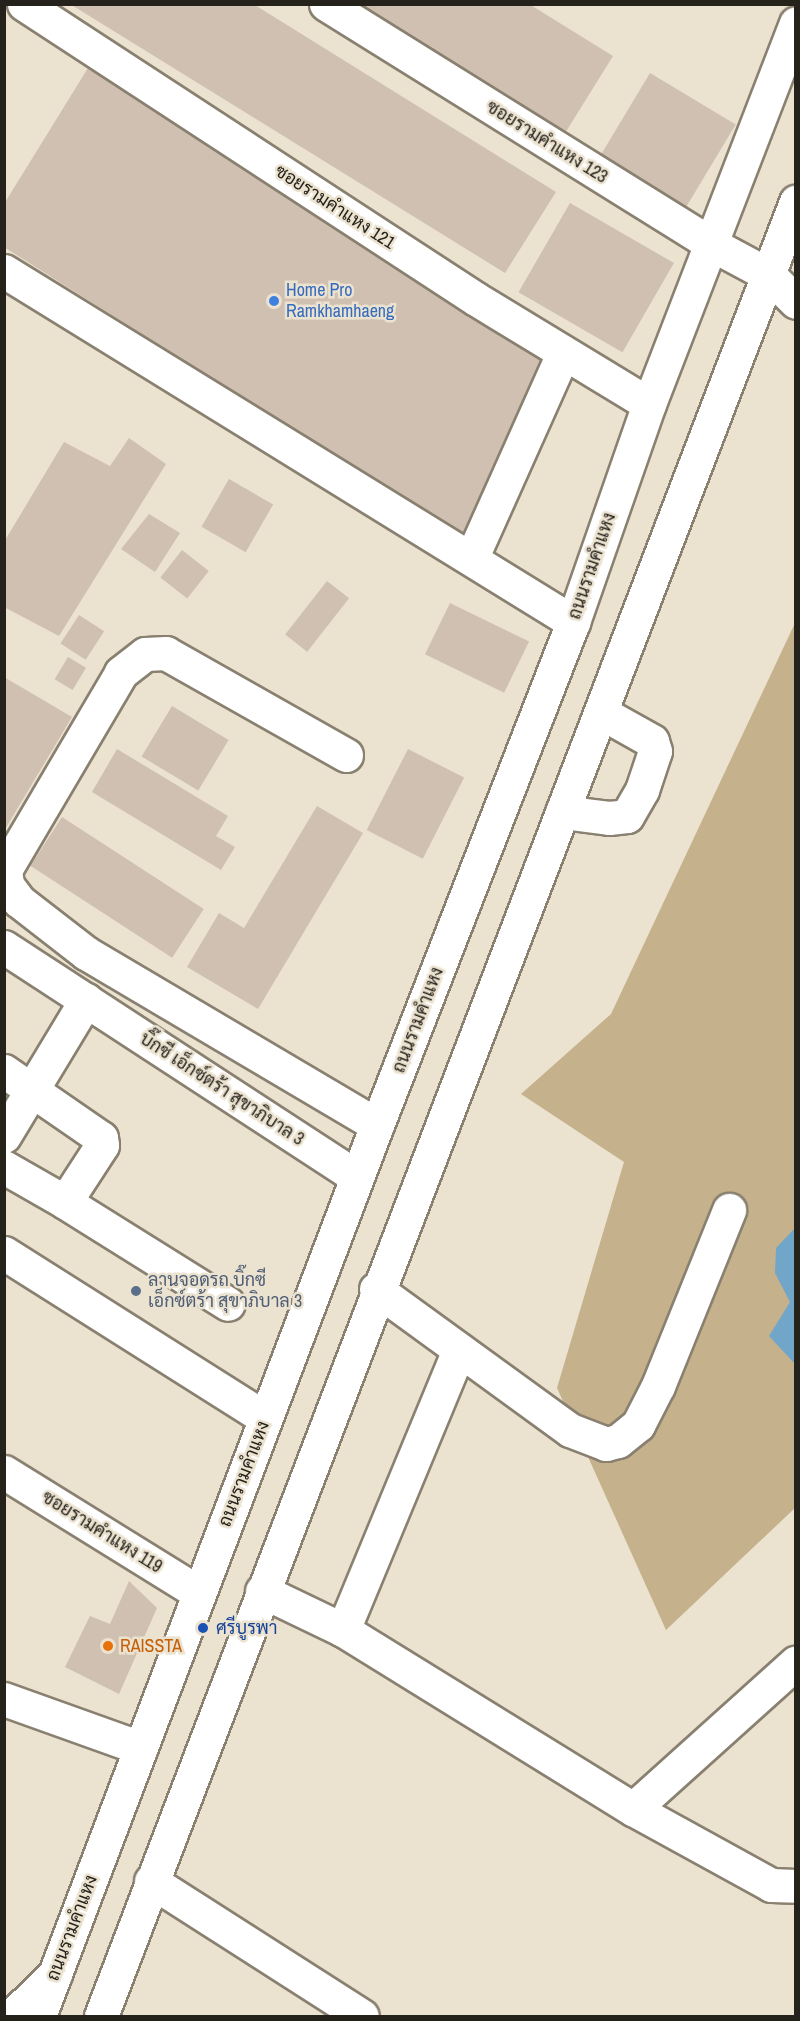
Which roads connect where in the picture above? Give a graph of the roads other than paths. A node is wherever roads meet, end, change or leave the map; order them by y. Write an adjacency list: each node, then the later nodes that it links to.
1 (24, 4): 9 (main road, ซอยรามคำแหง 121)
2 (326, 4): 5 (main road, ซอยรามคำแหง 123)
3 (795, 23): 5 (main road, ถนนรามคำแหง)
4 (795, 202): 7 (main road)
5 (713, 245): 7 (main road, ซอยรามคำแหง 123); 10 (main road, ถนนรามคำแหง)
6 (4, 271): 11 (main road)
7 (769, 275): 8 (main road, ซอยรามคำแหง 123); 13 (main road)
8 (795, 302)
9 (563, 354): 10 (main road, ซอยรามคำแหง 121); 11 (main road)
10 (649, 404): 12 (main road, ถนนรามคำแหง)
11 (472, 556): 12 (main road)
12 (573, 622): 20 (main road, ถนนรามคำแหง)
13 (602, 713): 15 (main road); 15 (main road)
14 (346, 755): 20 (main road)
15 (562, 812): 27 (main road)
16 (4, 947): 17 (main road, บิ๊กซี เอ็กซ์ตร้า สุขาภิบาล 3)
17 (86, 1000): 19 (main road); 23 (main road, บิ๊กซี เอ็กซ์ตร้า สุขาภิบาล 3)
18 (4, 1071): 19 (main road)
19 (33, 1089): 21 (main road); 24 (main road)
20 (377, 1125): 23 (main road, ถนนรามคำแหง)
21 (4, 1136)
22 (4, 1167): 24 (main road)
23 (357, 1178): 30 (main road, ถนนรามคำแหง)
24 (65, 1202): 28 (main road)
25 (729, 1210): 29 (main road)
26 (4, 1253): 30 (main road)
27 (376, 1289): 29 (main road); 32 (main road)
28 (228, 1304)
29 (459, 1350): 34 (main road)
30 (265, 1419): 33 (main road, ถนนรามคำแหง)
31 (4, 1472): 33 (main road, ซอยรามคำแหง 119)
32 (262, 1591): 34 (main road); 39 (main road)
33 (199, 1593): 37 (main road, ถนนรามคำแหง)
34 (343, 1630): 38 (main road)
35 (795, 1662): 38 (main road)
36 (4, 1699): 37 (main road)
37 (141, 1748): 41 (main road, ถนนรามคำแหง)
38 (633, 1809): 40 (main road)
39 (151, 1881): 44 (main road); 45 (main road)
40 (795, 1886)
41 (55, 1974): 42 (main road); 43 (main road, ถนนรามคำแหง)
42 (12, 2016)
43 (39, 2016)
44 (101, 2016)
45 (362, 2016)

